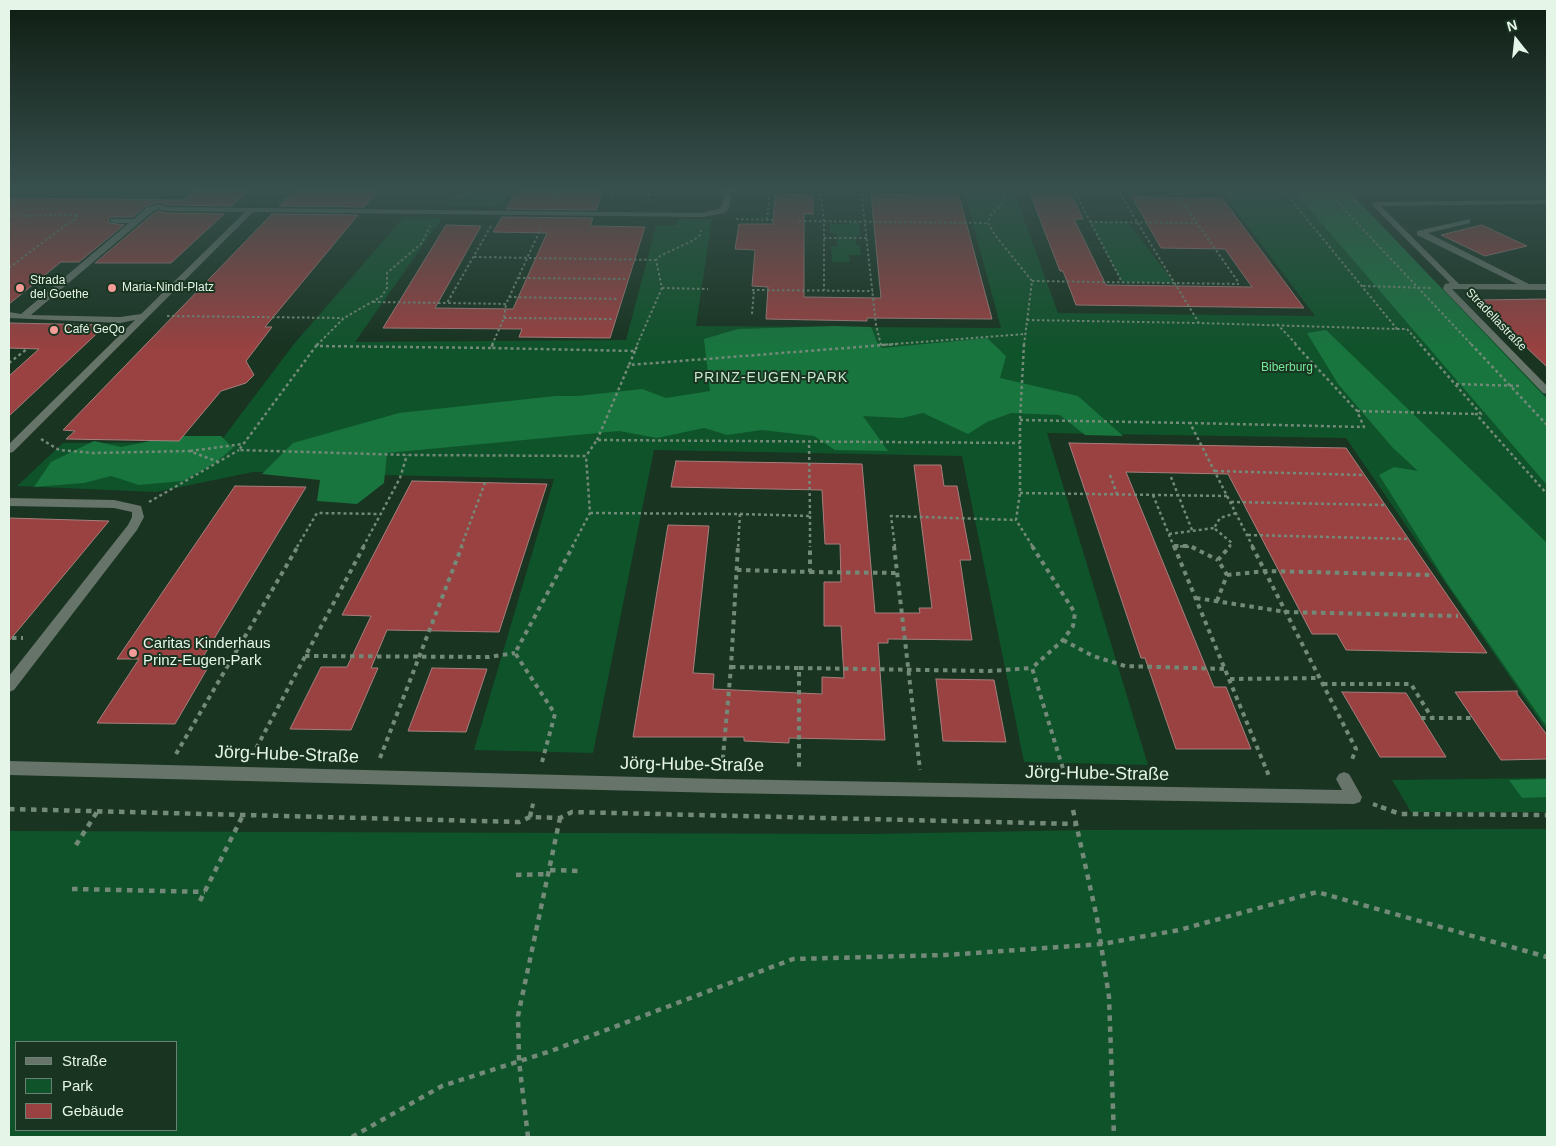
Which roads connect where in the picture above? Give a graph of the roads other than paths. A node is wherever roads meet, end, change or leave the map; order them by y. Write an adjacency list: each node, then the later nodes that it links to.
1 (111, 242): 9 (street)
2 (219, 242): 10 (street)
3 (1414, 242): 5 (street)
4 (1441, 242): 6 (street)
5 (1457, 286): 6 (street); 11 (street, Stradellastraße)
6 (1528, 286): 7 (street)
7 (1547, 287)
8 (9, 315): 9 (street)
9 (24, 316): 10 (street)
10 (145, 316): 12 (street)
11 (1546, 388)
12 (9, 450)
13 (9, 502): 14 (street)
14 (9, 686)
15 (9, 768): 16 (street, Jörg-Hube-Straße)
16 (1344, 778)

